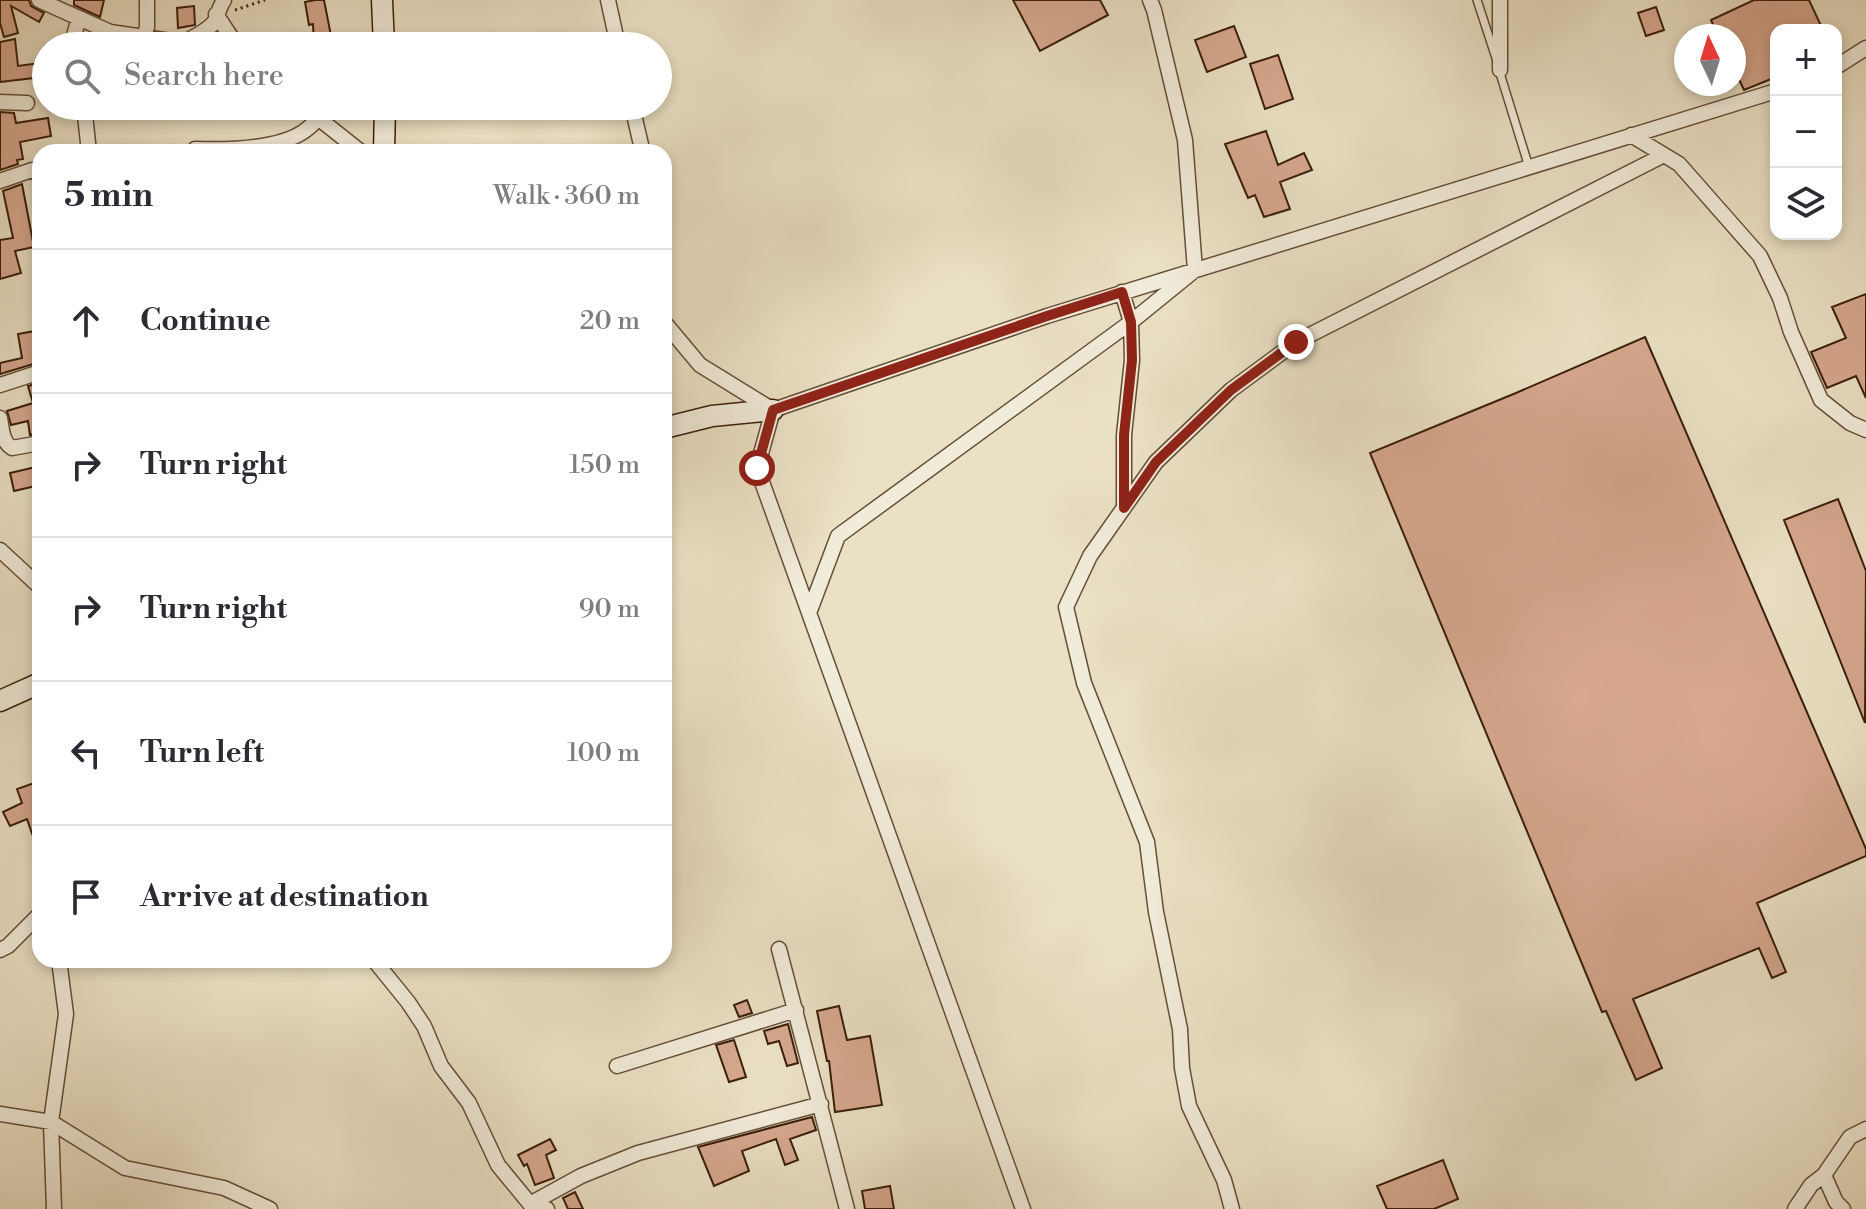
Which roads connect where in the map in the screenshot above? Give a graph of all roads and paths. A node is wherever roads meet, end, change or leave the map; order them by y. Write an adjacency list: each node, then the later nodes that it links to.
1 (39, 0): 11 (street)
2 (147, 0): 14 (street)
3 (224, 0): 10 (street)
4 (265, 0): 10 (path)
5 (382, 0): 17 (street)
6 (608, 0): 18 (street)
7 (1150, 0): 40 (street)
8 (1477, 0): 21 (lane)
9 (1500, 0): 21 (street)
10 (216, 14): 15 (street); 16 (street)
11 (79, 18): 12 (street); 13 (street)
12 (75, 32)
13 (110, 32)
14 (146, 32)
15 (200, 32)
16 (228, 32)
17 (383, 32)
18 (615, 32)
19 (1866, 48): 20 (street)
20 (1842, 63)
21 (1500, 70): 37 (lane)
22 (1770, 93): 30 (street)
23 (0, 102): 24 (street)
24 (27, 103)
25 (86, 120): 31 (street)
26 (317, 120): 32 (street)
27 (319, 120): 33 (street)
28 (385, 120): 34 (street)
29 (635, 120): 35 (street)
30 (1631, 135): 36 (street); 37 (street)
31 (88, 144)
32 (267, 144)
33 (351, 144)
34 (384, 144)
35 (641, 144)
36 (1664, 155): 49 (street); 51 (street)
37 (1529, 167): 40 (street)
38 (32, 170): 39 (street)
39 (0, 181)
40 (1195, 270): 41 (street); 42 (street)
41 (1122, 292): 42 (street); 46 (street)
42 (1131, 322): 51 (street); 54 (street)
43 (672, 338): 46 (street)
44 (32, 375): 45 (street)
45 (0, 385)
46 (773, 410): 48 (street); 54 (street)
47 (0, 418): 50 (street)
48 (672, 426)
49 (1866, 430)
50 (32, 444)
51 (1124, 508): 75 (street)
52 (0, 550): 53 (street)
53 (32, 580)
54 (809, 613): 74 (street)
55 (32, 687): 56 (street)
56 (0, 701)
57 (32, 922): 59 (street)
58 (779, 949): 62 (street)
59 (0, 950)
60 (60, 968): 66 (street)
61 (380, 968): 69 (street)
62 (796, 1010): 63 (street); 64 (street)
63 (617, 1066)
64 (821, 1104): 69 (street); 70 (street)
65 (0, 1114): 66 (street)
66 (51, 1122): 71 (street); 72 (street)
67 (1866, 1129): 68 (street)
68 (1824, 1175): 76 (street); 77 (street)
69 (530, 1204): 73 (street)
70 (842, 1208)
71 (54, 1209)
72 (270, 1209)
73 (547, 1209)
74 (1023, 1209)
75 (1232, 1209)
76 (1795, 1209)
77 (1843, 1209)

